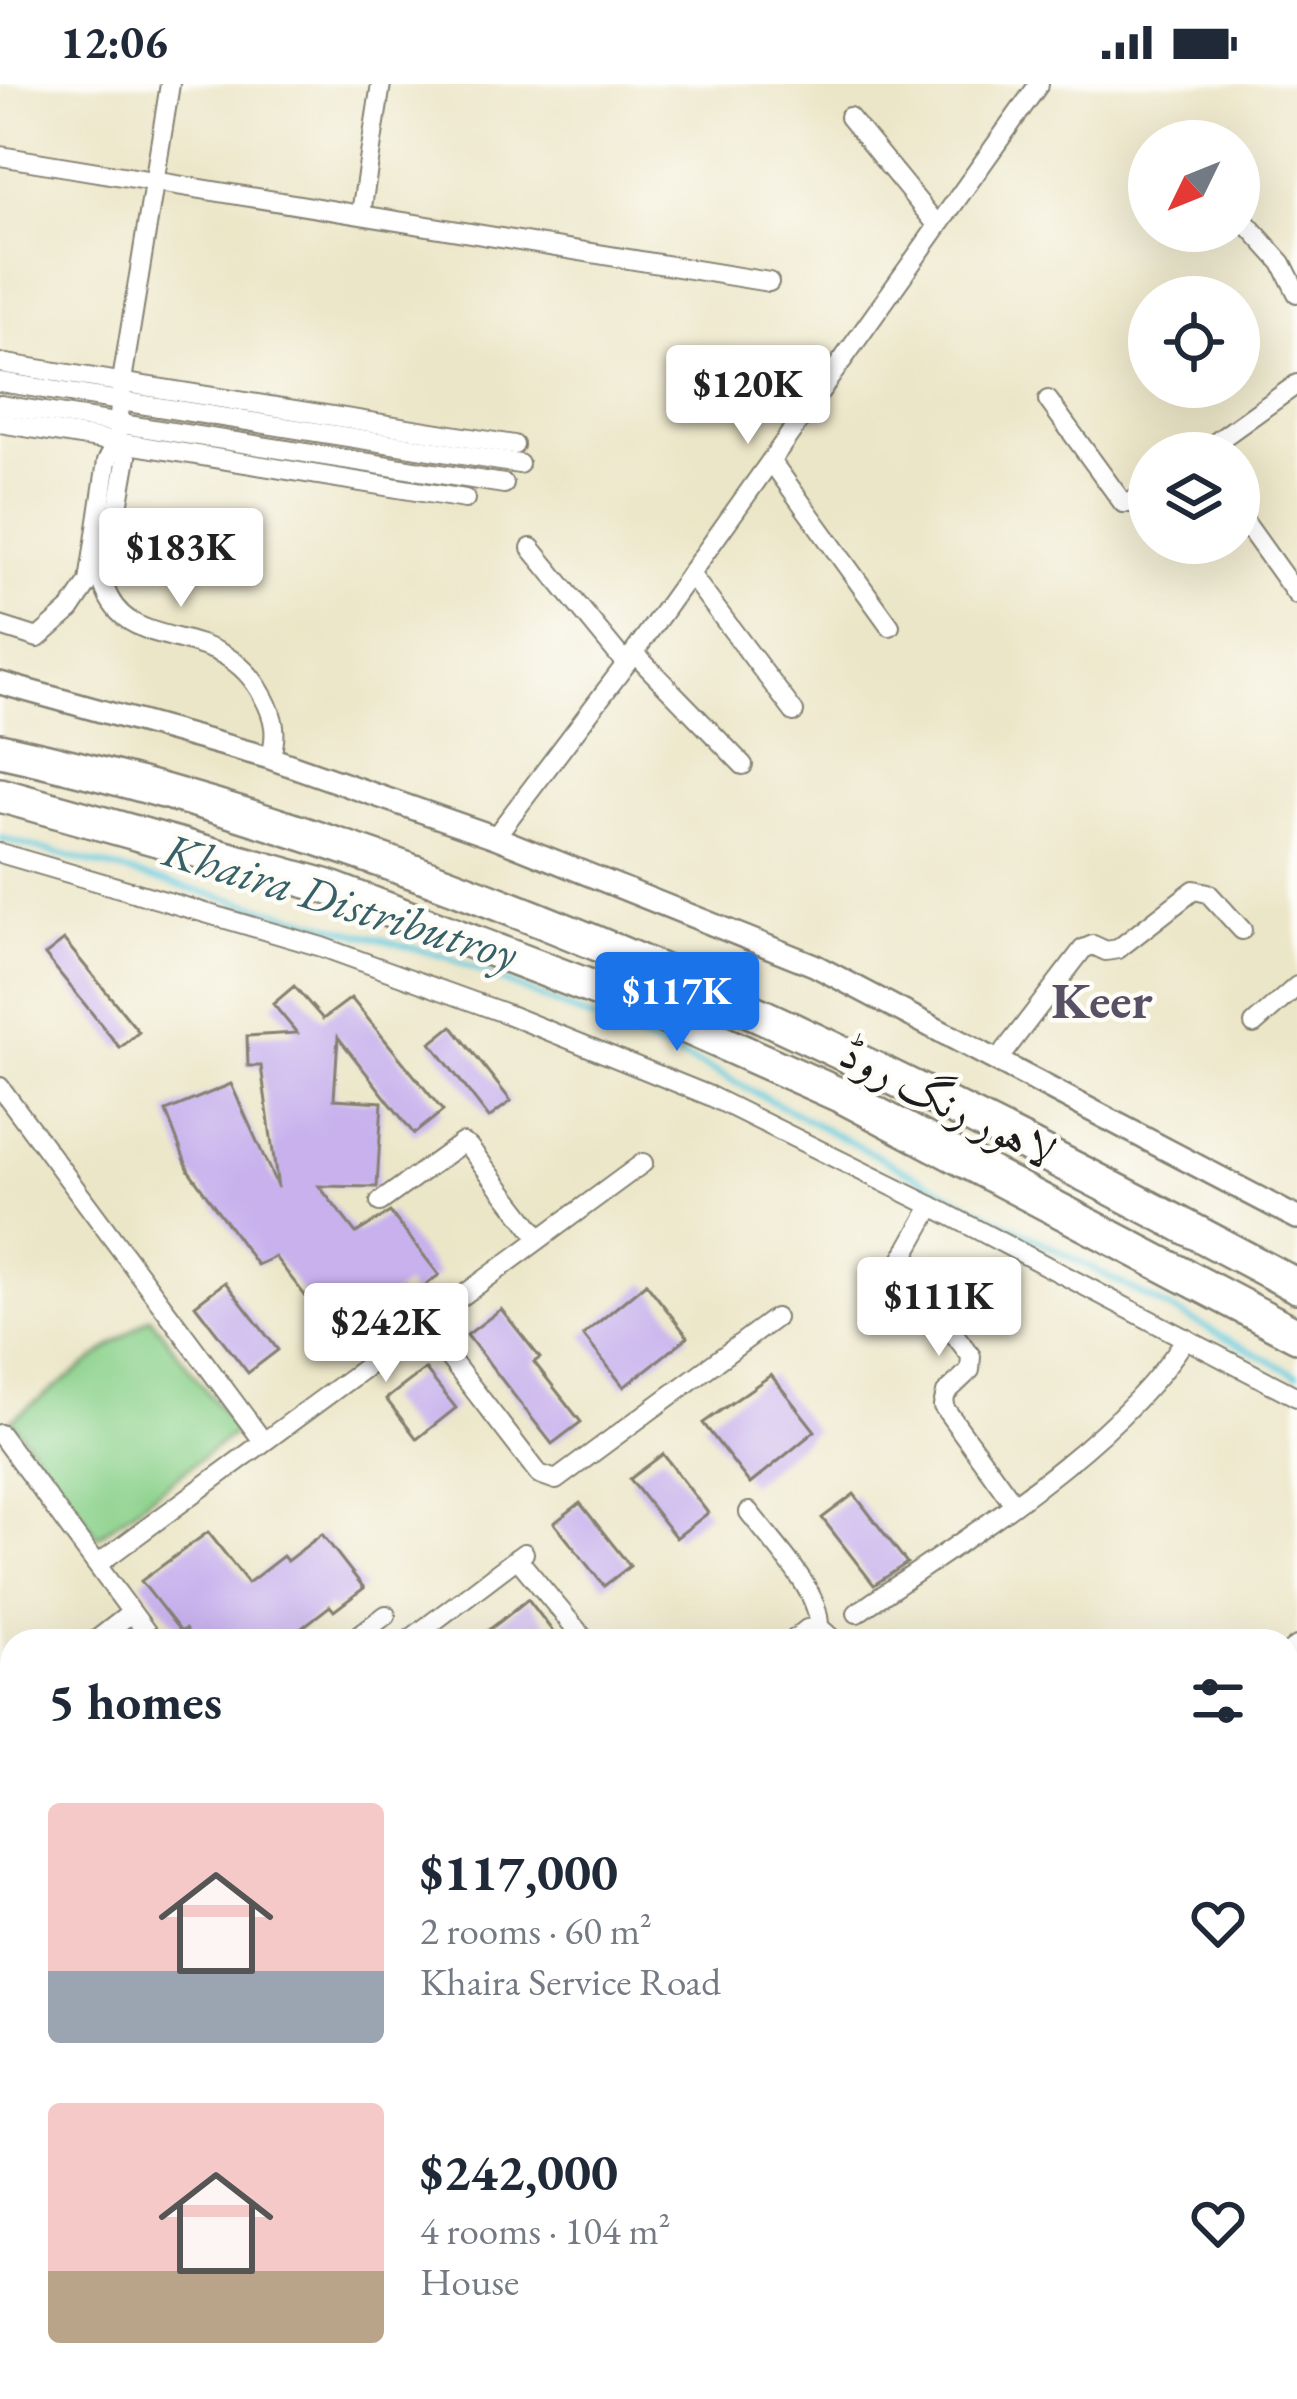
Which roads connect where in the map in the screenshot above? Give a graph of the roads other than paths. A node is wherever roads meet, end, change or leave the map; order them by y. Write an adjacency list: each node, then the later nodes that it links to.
1 (170, 84): 6 (street)
2 (381, 84): 7 (street)
3 (1039, 84): 8 (street)
4 (849, 117): 8 (street)
5 (0, 156): 6 (street)
6 (155, 181): 7 (street); 15 (street)
7 (361, 213): 10 (street)
8 (938, 226): 22 (street)
9 (1260, 239): 11 (street)
10 (769, 282)
11 (1297, 293)
12 (0, 363): 15 (street)
13 (0, 382): 15 (street)
14 (1297, 384): 20 (street)
15 (121, 391): 19 (street); 21 (street)
16 (1048, 400): 25 (street)
17 (0, 404): 19 (street)
18 (0, 423): 19 (street)
19 (117, 432): 23 (street); 24 (street); 30 (street); 36 (street)
20 (1230, 432)
21 (517, 454)
22 (771, 461): 28 (street); 31 (street)
23 (504, 484)
24 (465, 499)
25 (1128, 503)
26 (1260, 543): 29 (street)
27 (531, 548): 32 (street)
28 (690, 574): 32 (street); 34 (street)
29 (1297, 595)
30 (0, 626)
31 (890, 626)
32 (630, 659): 37 (street); 39 (street)
33 (0, 683): 36 (street)
34 (794, 712)
35 (0, 750): 51 (highway, لاہور رنگ روڈ)
36 (270, 758): 39 (street)
37 (743, 765)
38 (0, 795): 54 (highway, لاہور رنگ روڈ)
39 (495, 837): 44 (street)
40 (0, 853): 48 (street)
41 (1242, 930): 44 (street)
42 (1297, 986): 43 (street)
43 (1254, 1024)
44 (997, 1061): 49 (street)
45 (0, 1087): 58 (street)
46 (643, 1163): 50 (street)
47 (380, 1202): 50 (street)
48 (932, 1205): 55 (street); 59 (street)
49 (1297, 1218)
50 (539, 1238): 53 (street)
51 (1297, 1286)
52 (775, 1318): 53 (street)
53 (423, 1324): 58 (street)
54 (1297, 1335)
55 (1186, 1338): 56 (street); 59 (street)
56 (1297, 1396)
57 (0, 1434): 61 (street)
58 (263, 1442): 61 (street)
59 (1014, 1504): 63 (street)
60 (749, 1512): 65 (street)
61 (98, 1564): 62 (street)
62 (131, 1612): 66 (street); 67 (street)
63 (857, 1613)
64 (386, 1616): 68 (street)
65 (819, 1627): 71 (street); 72 (street)
66 (110, 1629)
67 (144, 1629)
68 (368, 1629)
69 (424, 1629): 70 (street)
70 (577, 1629)
71 (807, 1629)
72 (821, 1629)

